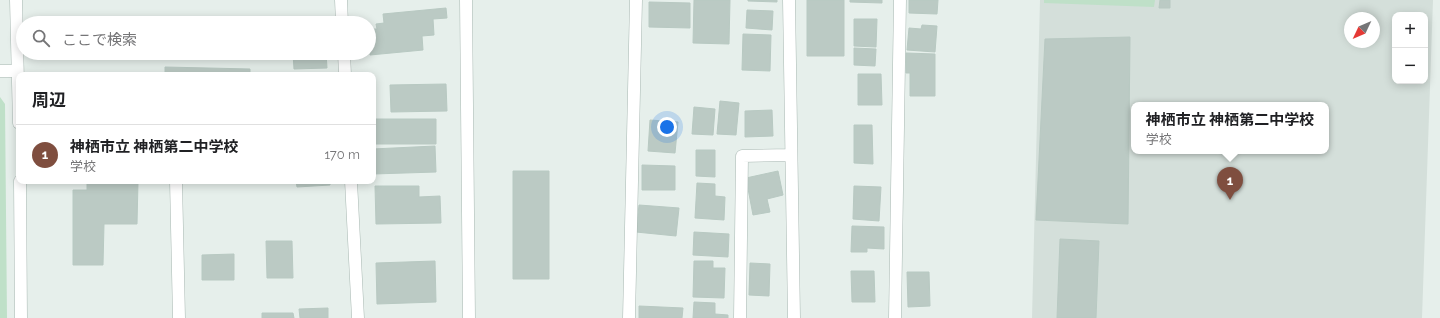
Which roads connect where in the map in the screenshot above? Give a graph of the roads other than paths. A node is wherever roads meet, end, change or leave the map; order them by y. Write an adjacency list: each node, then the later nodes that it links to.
1 (16, 0): 7 (street)
2 (341, 0): 8 (street)
3 (466, 0): 21 (street)
4 (636, 0): 22 (street)
5 (789, 0): 14 (street)
6 (900, 0): 25 (street)
7 (16, 16)
8 (342, 16)
9 (17, 60): 12 (street)
10 (344, 60): 13 (street)
11 (0, 71): 12 (street)
12 (17, 71)
13 (345, 72)
14 (791, 154): 23 (street); 24 (street)
15 (20, 184): 18 (street)
16 (176, 184): 19 (street)
17 (351, 184): 20 (street)
18 (21, 318)
19 (179, 318)
20 (358, 318)
21 (469, 318)
22 (629, 318)
23 (740, 318)
24 (794, 318)
25 (895, 318)

